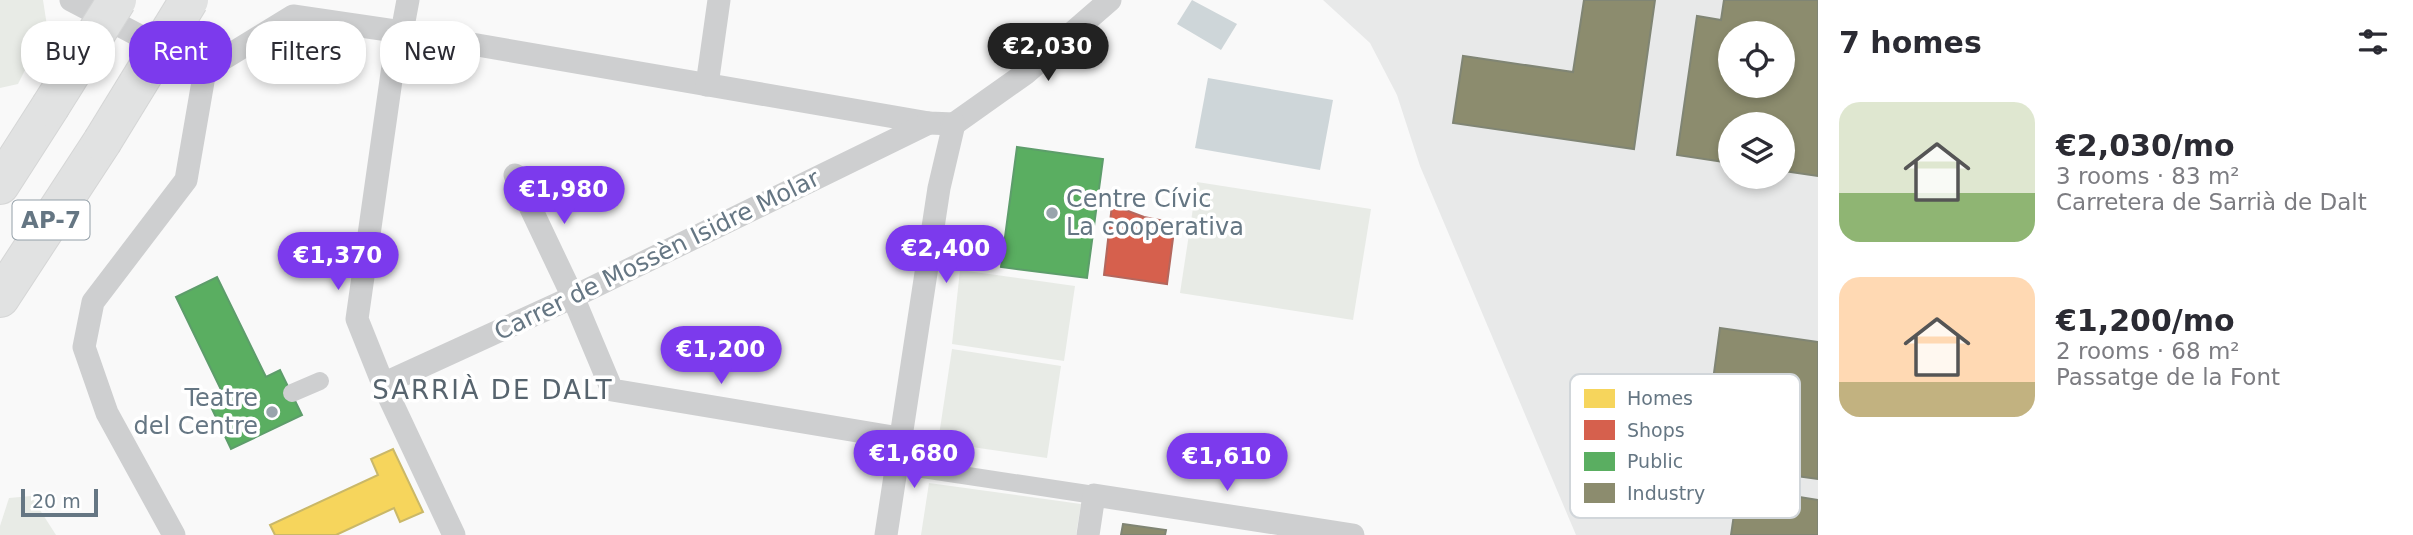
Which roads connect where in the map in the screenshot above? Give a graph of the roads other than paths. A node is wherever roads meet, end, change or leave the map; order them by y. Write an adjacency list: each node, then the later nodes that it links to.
1 (71, 0): 9 (street)
2 (117, 0): 18 (highway, AP-7, bridge)
3 (189, 0): 20 (highway, AP-7, bridge)
4 (408, 0): 7 (street)
5 (719, 0): 14 (street)
6 (1110, 0): 16 (street)
7 (404, 21)
8 (380, 29): 11 (street)
9 (129, 30)
10 (480, 46): 14 (street)
11 (232, 53)
12 (203, 84): 28 (street)
13 (390, 84): 22 (street)
14 (707, 85): 15 (street)
15 (929, 123): 16 (street); 19 (street, Carrer de Mossèn Isidre Molar)
16 (954, 124): 24 (street)
17 (515, 175): 19 (street)
18 (0, 185)
19 (573, 297): 22 (street, Carrer de Mossèn Isidre Molar); 24 (street)
20 (0, 298)
21 (320, 381): 23 (street)
22 (383, 384): 29 (street)
23 (292, 393)
24 (900, 438): 25 (street)
25 (895, 465): 26 (street); 30 (street)
26 (1094, 495): 27 (street); 31 (street)
27 (1289, 530): 32 (street)
28 (174, 535)
29 (454, 535)
30 (886, 535)
31 (1088, 535)
32 (1353, 535)

